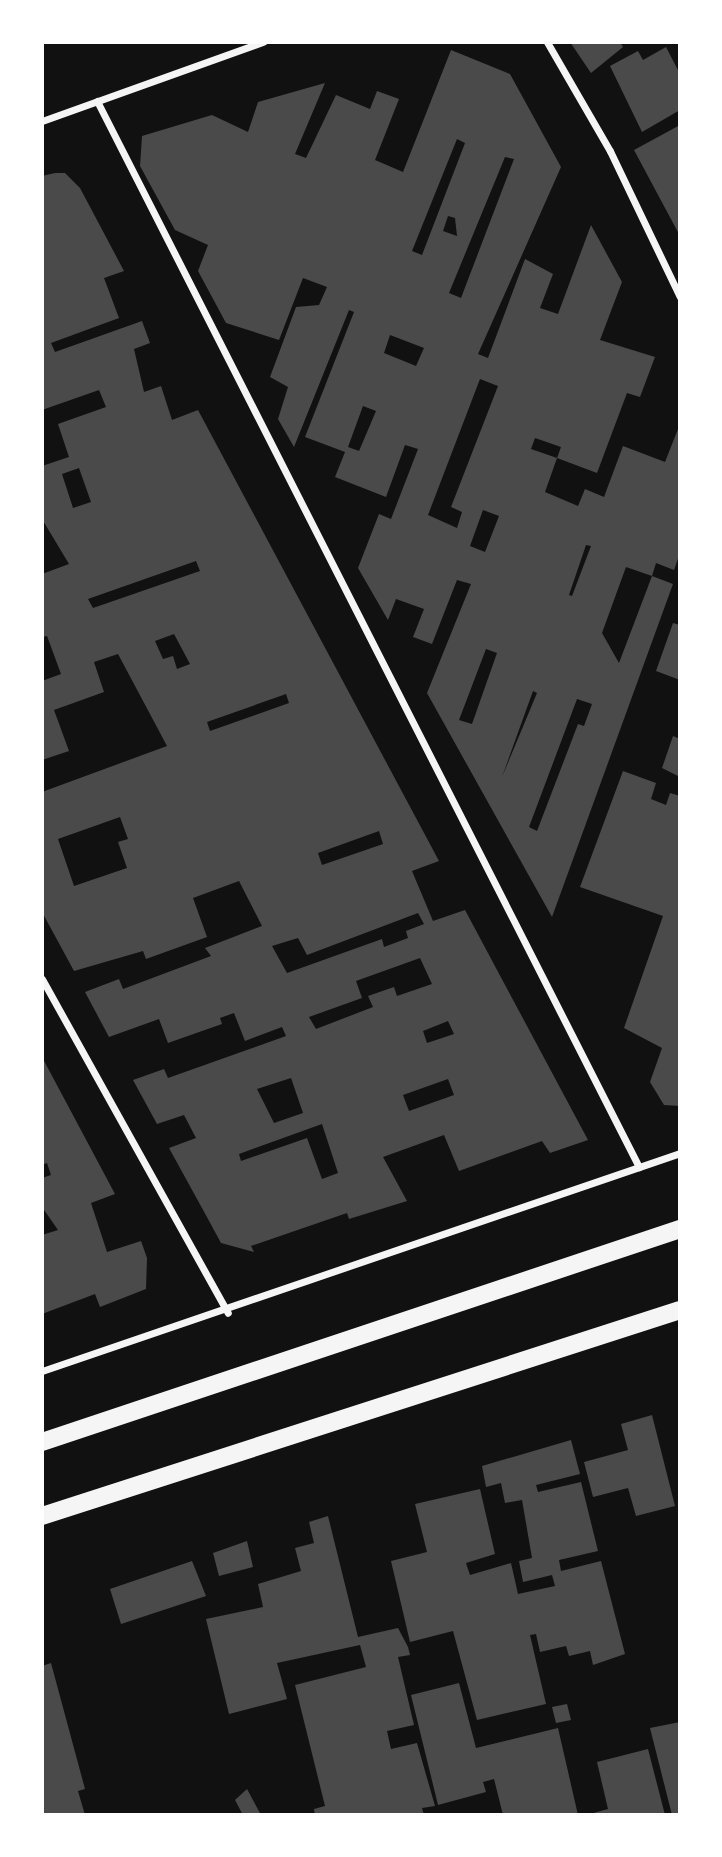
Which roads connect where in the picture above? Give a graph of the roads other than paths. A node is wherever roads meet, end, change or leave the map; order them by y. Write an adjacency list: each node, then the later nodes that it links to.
1 (263, 42): 3 (street)
2 (547, 42): 5 (street)
3 (97, 102): 4 (street); 8 (street)
4 (42, 121)
5 (680, 297)
6 (42, 979): 11 (street)
7 (680, 1153): 8 (street)
8 (639, 1167): 11 (street)
9 (680, 1229): 13 (main road)
10 (680, 1310): 14 (main road)
11 (228, 1313): 12 (street)
12 (42, 1371)
13 (42, 1442)
14 (42, 1516)

